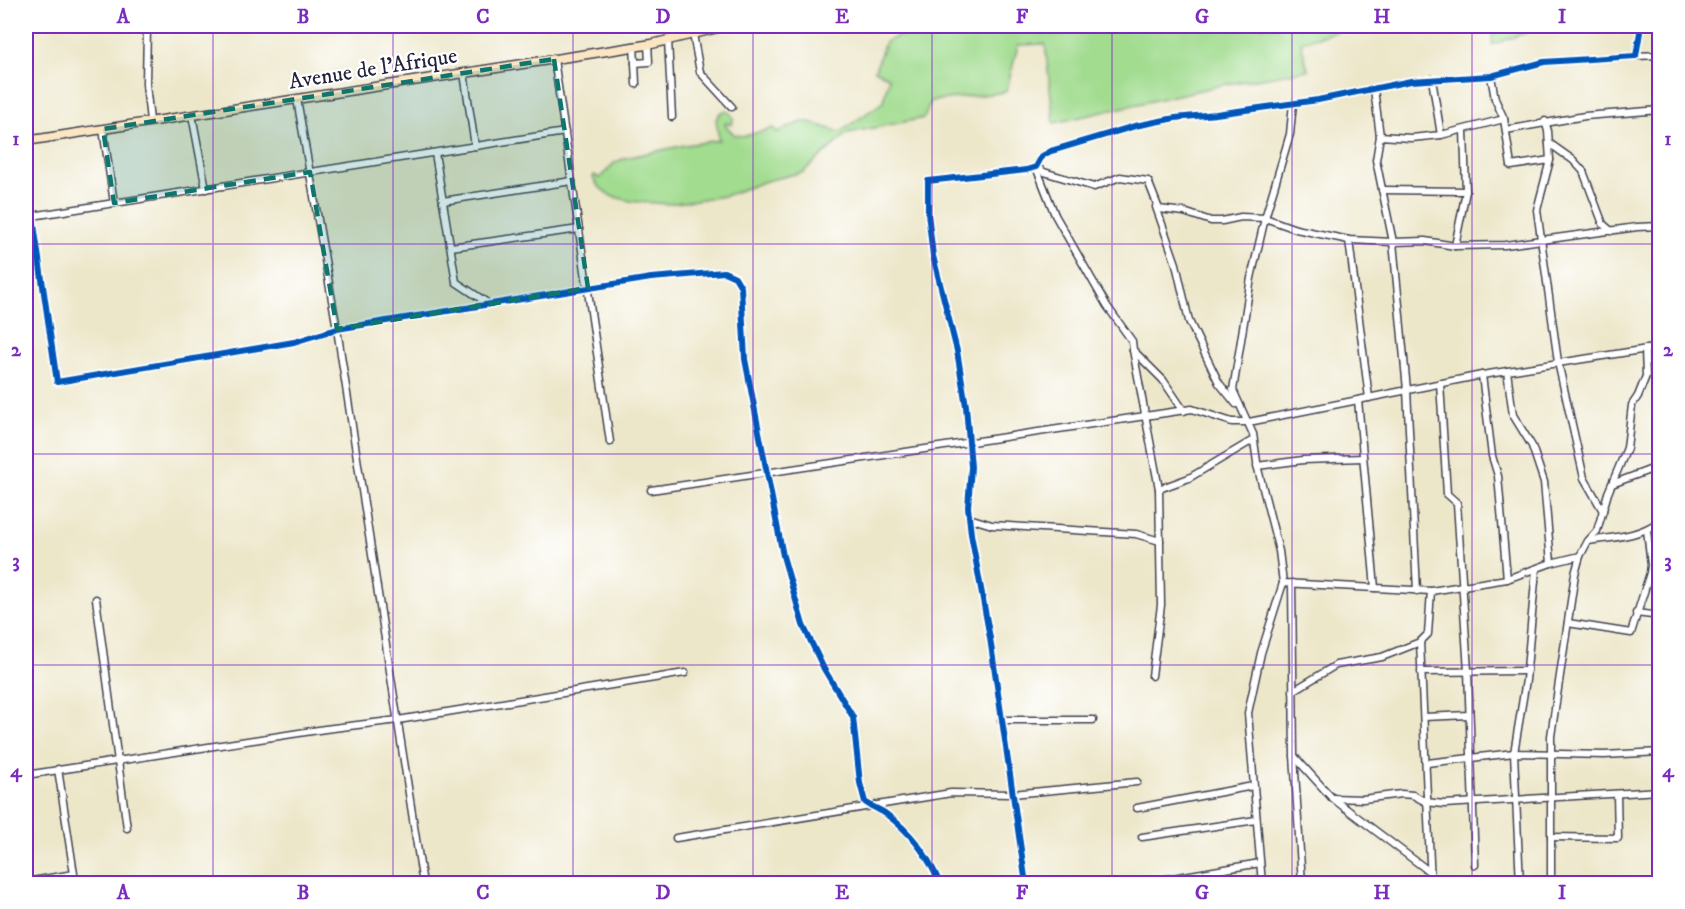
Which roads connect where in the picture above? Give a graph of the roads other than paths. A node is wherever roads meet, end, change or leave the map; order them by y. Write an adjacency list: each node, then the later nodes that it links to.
1 (147, 26): 24 (street)
2 (726, 26): 4 (main road, Avenue de l'Afrique)
3 (1641, 26): 9 (street)
4 (693, 34): 5 (main road, Avenue de l'Afrique); 19 (street)
5 (668, 40): 6 (main road, Avenue de l'Afrique); 22 (street)
6 (648, 44): 7 (main road, Avenue de l'Afrique); 11 (street)
7 (634, 46): 10 (main road, Avenue de l'Afrique); 11 (street)
8 (1659, 55): 9 (street)
9 (1636, 56): 13 (street)
10 (554, 59): 12 (main road, Avenue de l'Afrique); 29 (street)
11 (635, 63): 15 (street)
12 (464, 73): 17 (main road, Avenue de l'Afrique); 34 (street)
13 (1491, 76): 14 (street); 23 (street)
14 (1432, 79): 16 (street); 31 (street)
15 (636, 84)
16 (1374, 88): 18 (street); 30 (street)
17 (297, 99): 21 (main road, Avenue de l'Afrique); 39 (street)
18 (1293, 103): 37 (street); 48 (street)
19 (732, 107)
20 (1659, 110): 25 (street)
21 (192, 115): 24 (main road, Avenue de l'Afrique); 41 (street)
22 (672, 117)
23 (1504, 119): 27 (street); 28 (street)
24 (150, 121): 26 (main road, Avenue de l'Afrique)
25 (1545, 121): 28 (street); 33 (street)
26 (103, 129): 32 (main road, Avenue de l'Afrique); 46 (street)
27 (1464, 130): 31 (street); 43 (street)
28 (1506, 130): 36 (street)
29 (565, 132): 34 (street); 40 (street)
30 (1380, 135): 31 (street); 42 (street)
31 (1441, 135)
32 (26, 141)
33 (1549, 143): 36 (street); 51 (street)
34 (475, 146): 35 (street)
35 (435, 153): 39 (street); 44 (street)
36 (1550, 160): 53 (street)
37 (1036, 167): 45 (street); 62 (street); 76 (street)
38 (26, 170): 47 (street)
39 (310, 172): 41 (street); 59 (street)
40 (572, 181): 44 (street); 50 (street)
41 (206, 189): 46 (street)
42 (1382, 190): 43 (street); 54 (street)
43 (1466, 191): 55 (street)
44 (443, 201): 56 (street)
45 (1154, 201): 48 (street); 70 (street)
46 (114, 203): 47 (street)
47 (32, 216): 59 (street)
48 (1265, 218): 52 (street); 70 (street)
49 (1659, 226): 51 (street)
50 (579, 229): 56 (street); 57 (street)
51 (1612, 231): 53 (street)
52 (1349, 240): 54 (street); 68 (street)
53 (1542, 241): 55 (street); 63 (street)
54 (1393, 242): 55 (street); 67 (street)
55 (1455, 246)
56 (451, 247): 58 (street)
57 (588, 288): 58 (street); 75 (street); 80 (street)
58 (489, 305): 59 (street)
59 (338, 329): 115 (street)
60 (1659, 347): 61 (street)
61 (1645, 349): 63 (street); 81 (street)
62 (1133, 350): 71 (street); 72 (street)
63 (1558, 362): 64 (street); 84 (street)
64 (1507, 371): 65 (street); 91 (street)
65 (1482, 375): 66 (street); 95 (street)
66 (1440, 383): 67 (street); 98 (street)
67 (1407, 390): 68 (street); 100 (street)
68 (1370, 398): 69 (street)
69 (1358, 400): 73 (street); 77 (street)
70 (1241, 410): 73 (street)
71 (1184, 411): 72 (street); 73 (street)
72 (1147, 417): 76 (street); 82 (street)
73 (1249, 422): 74 (street)
74 (1253, 440): 78 (street); 82 (street)
75 (610, 442)
76 (969, 442): 80 (street); 85 (street)
77 (1363, 458): 78 (street); 99 (street)
78 (1257, 466): 96 (street)
79 (1659, 466): 81 (street)
80 (766, 471): 83 (street); 137 (street)
81 (1612, 484): 84 (street)
82 (1159, 489): 88 (street)
83 (651, 490)
84 (1603, 511): 89 (street)
85 (969, 518): 88 (street); 116 (street)
86 (1659, 521): 87 (street)
87 (1647, 530): 89 (street); 92 (street)
88 (1160, 541): 111 (street)
89 (1588, 541): 90 (street)
90 (1580, 556): 91 (street); 105 (street)
91 (1551, 563): 94 (street)
92 (1650, 568): 93 (street); 103 (street)
93 (1659, 569)
94 (1536, 570): 95 (street); 108 (street)
95 (1507, 579): 98 (street)
96 (1283, 583): 97 (street); 128 (street)
97 (1292, 584): 99 (street); 112 (street)
98 (1462, 587): 101 (street); 107 (street)
99 (1375, 588): 100 (street)
100 (1417, 591): 101 (street)
101 (1431, 591): 106 (street)
102 (96, 599): 123 (street)
103 (1636, 613): 104 (street); 105 (street)
104 (1659, 616)
105 (1568, 623): 121 (street)
106 (1420, 642): 109 (street); 112 (street)
107 (1468, 671): 108 (street); 109 (street); 113 (street)
108 (1526, 671): 119 (street)
109 (1422, 672): 114 (street)
110 (685, 673): 115 (street)
111 (1152, 676)
112 (1293, 691): 120 (street)
113 (1470, 715): 114 (street); 122 (street)
114 (1424, 717): 124 (street)
115 (398, 720): 123 (street); 148 (street)
116 (1001, 720): 117 (street); 130 (street)
117 (1093, 720)
118 (1659, 752): 121 (street)
119 (1514, 753): 121 (street); 122 (street); 134 (street)
120 (1294, 755): 132 (street); 153 (street)
121 (1551, 755): 133 (street)
122 (1471, 758): 124 (street); 136 (street)
123 (118, 760): 125 (street); 140 (street)
124 (1427, 764): 135 (street)
125 (58, 770): 126 (street); 147 (street)
126 (26, 775)
127 (1137, 782): 130 (street)
128 (1253, 786): 138 (street); 139 (street)
129 (1659, 791): 131 (street)
130 (1012, 794): 137 (street); 150 (street)
131 (1617, 794): 133 (street); 142 (street)
132 (1332, 798): 135 (street); 146 (street)
133 (1552, 798): 134 (street); 142 (street)
134 (1516, 800): 136 (street); 155 (street)
135 (1426, 802): 136 (street); 146 (street)
136 (1472, 803): 145 (street)
137 (873, 807): 143 (street); 149 (street)
138 (1137, 807)
139 (1256, 820): 141 (street); 144 (street)
140 (127, 828)
141 (1142, 837)
142 (1551, 837): 156 (street)
143 (676, 838)
144 (1260, 863): 151 (street); 152 (street)
145 (1474, 865)
146 (1431, 872): 154 (street)
147 (26, 882)
148 (423, 884)
149 (940, 884)
150 (1026, 884)
151 (1138, 884)
152 (1262, 884)
153 (1302, 884)
154 (1431, 884)
155 (1520, 884)
156 (1543, 884)

